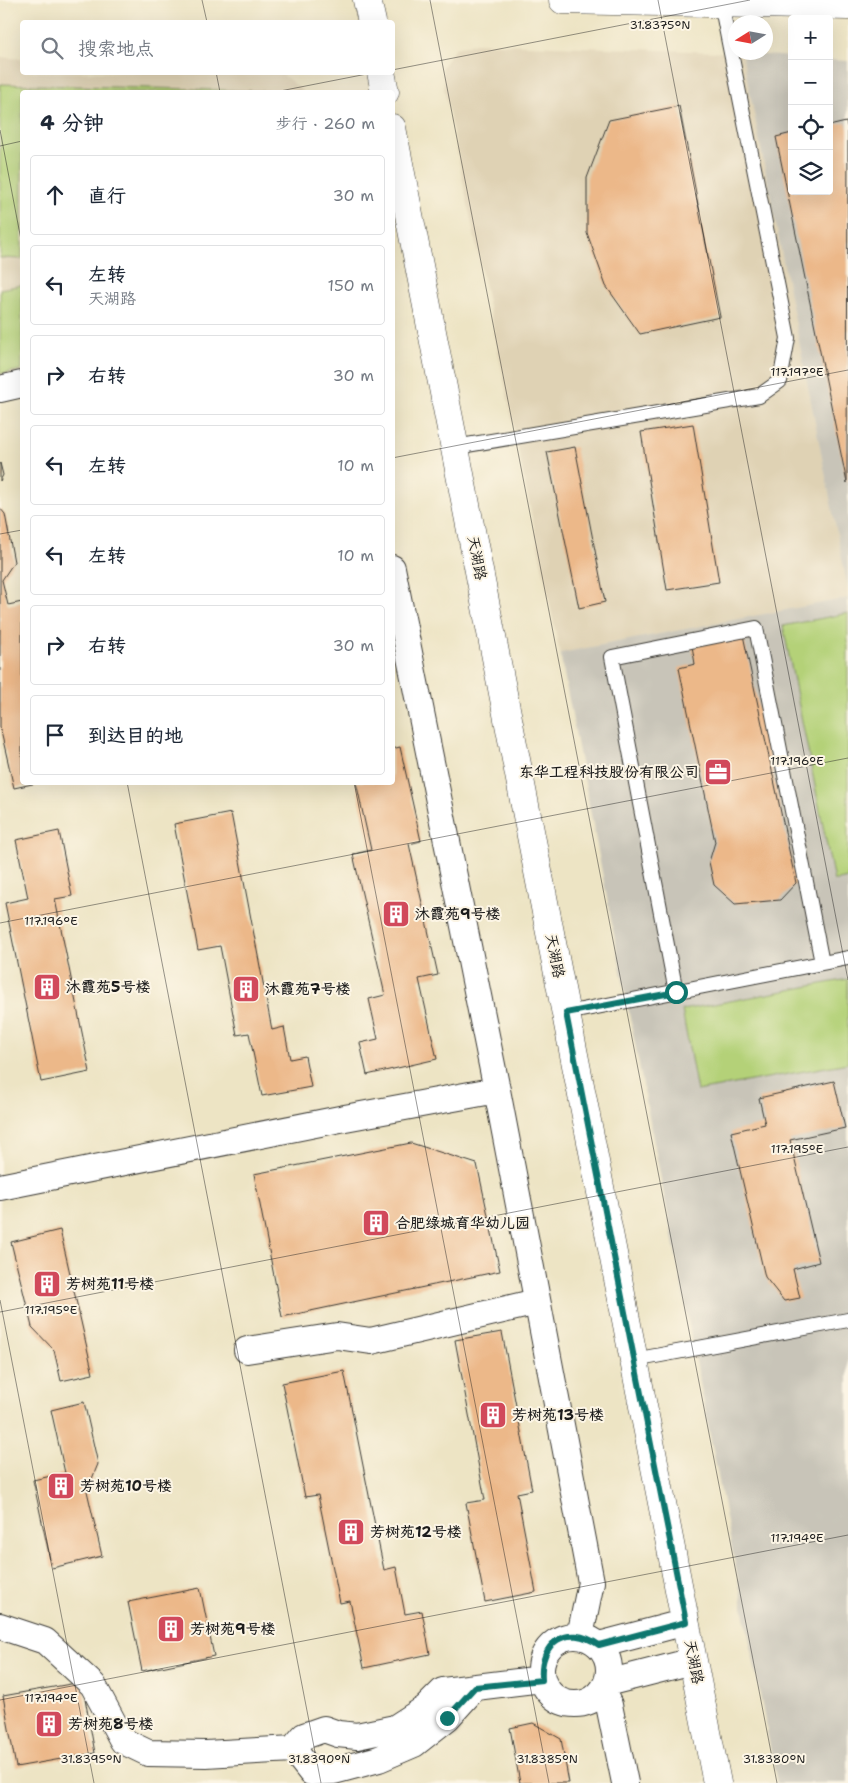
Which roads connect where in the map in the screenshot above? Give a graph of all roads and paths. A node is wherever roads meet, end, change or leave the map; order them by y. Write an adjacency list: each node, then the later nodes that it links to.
1 (367, 0): 5 (street)
2 (563, 0): 3 (street)
3 (721, 3): 4 (street); 11 (lane)
4 (848, 6)
5 (372, 20)
6 (382, 75): 7 (street)
7 (385, 90)
8 (395, 143): 11 (street, 天湖路)
9 (20, 384): 10 (street)
10 (0, 389)
11 (455, 447): 16 (street, 天湖路)
12 (395, 583): 17 (street)
13 (848, 958): 14 (lane)
14 (822, 963): 15 (lane); 15 (lane)
15 (676, 992): 16 (lane)
16 (566, 1013): 22 (street, 天湖路)
17 (497, 1090): 18 (street); 19 (street)
18 (0, 1187)
19 (538, 1302): 21 (street); 25 (street)
20 (848, 1320): 22 (lane)
21 (247, 1350)
22 (634, 1360): 23 (street, 天湖路)
23 (686, 1622): 25 (street); 26 (street, 天湖路)
24 (0, 1626): 31 (street)
25 (589, 1640): 27 (street); 29 (street)
26 (693, 1661): 29 (street); 34 (street, 天湖路)
27 (542, 1680): 28 (street); 29 (street)
28 (475, 1687): 30 (street); 32 (street)
29 (605, 1688): 33 (street)
30 (338, 1734): 31 (street); 32 (street)
31 (294, 1750): 32 (street)
32 (340, 1769)
33 (625, 1783)
34 (718, 1783)

